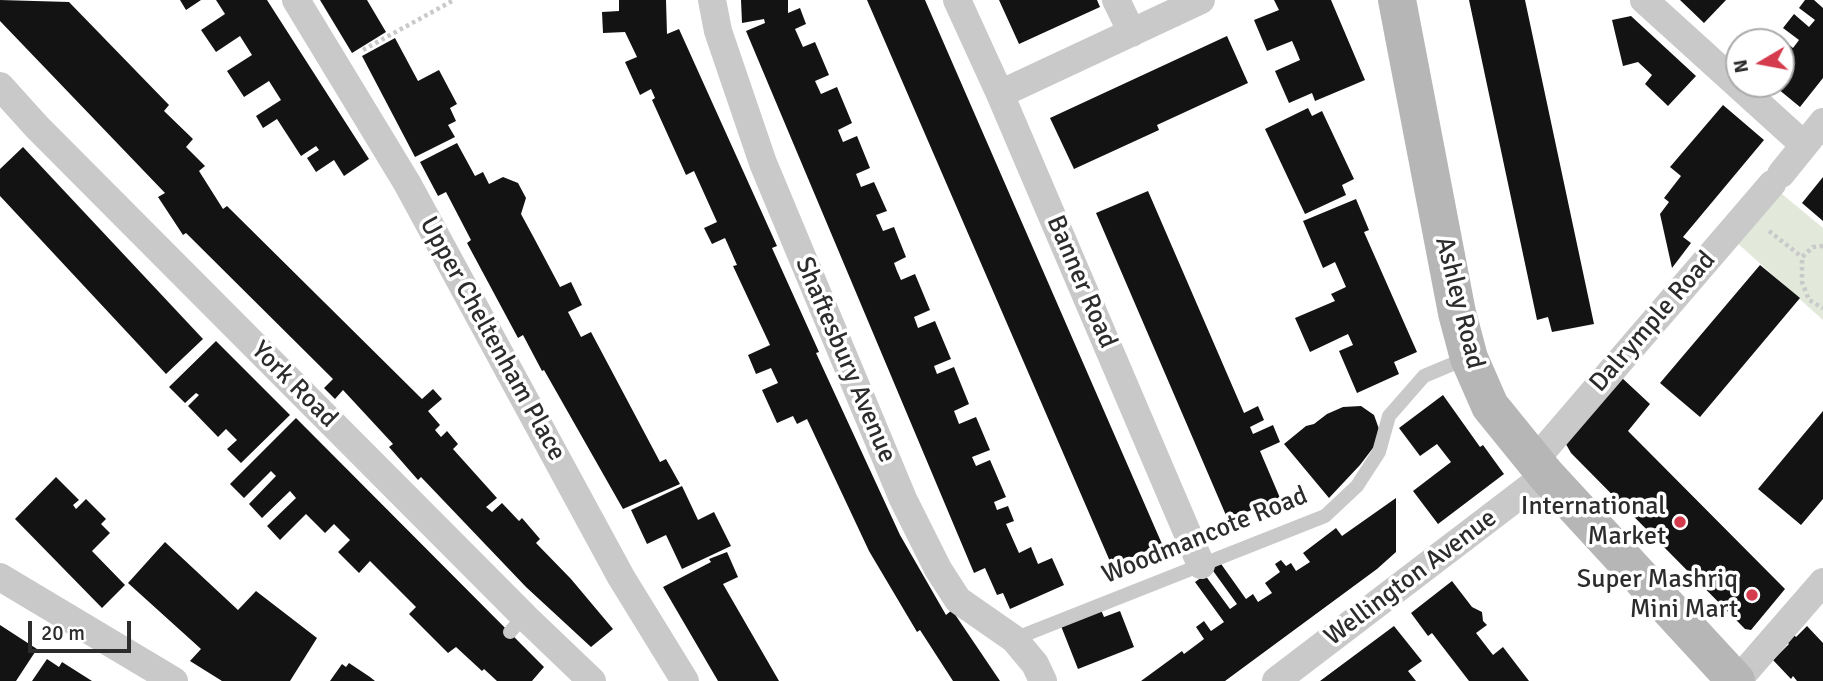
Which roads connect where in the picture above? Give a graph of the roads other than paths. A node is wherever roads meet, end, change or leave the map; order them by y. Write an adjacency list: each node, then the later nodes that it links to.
1 (296, 0): 21 (street, Upper Cheltenham Place)
2 (712, 0): 18 (street, Shaftesbury Avenue)
3 (957, 0): 10 (street, Banner Road)
4 (1116, 0): 8 (street)
5 (1201, 0): 8 (street)
6 (1397, 0): 13 (main road, Ashley Road)
7 (1644, 0): 12 (street)
8 (1132, 33): 10 (street)
9 (0, 86): 20 (street, York Road)
10 (1000, 94): 15 (street, Banner Road)
11 (1823, 122): 12 (street, Dalrymple Road)
12 (1804, 145): 14 (street, Dalrymple Road)
13 (1469, 358): 14 (main road, Ashley Road); 15 (lane, Woodmancote Road)
14 (1541, 467): 23 (street, Wellington Avenue); 24 (main road, Ashley Road)
15 (1201, 565): 18 (lane, Woodmancote Road)
16 (0, 577): 19 (street)
17 (1823, 582): 24 (street)
18 (1014, 639): 22 (street, Shaftesbury Avenue)
19 (174, 681)
20 (592, 681)
21 (685, 681)
22 (1043, 681)
23 (1276, 681)
24 (1736, 681)

